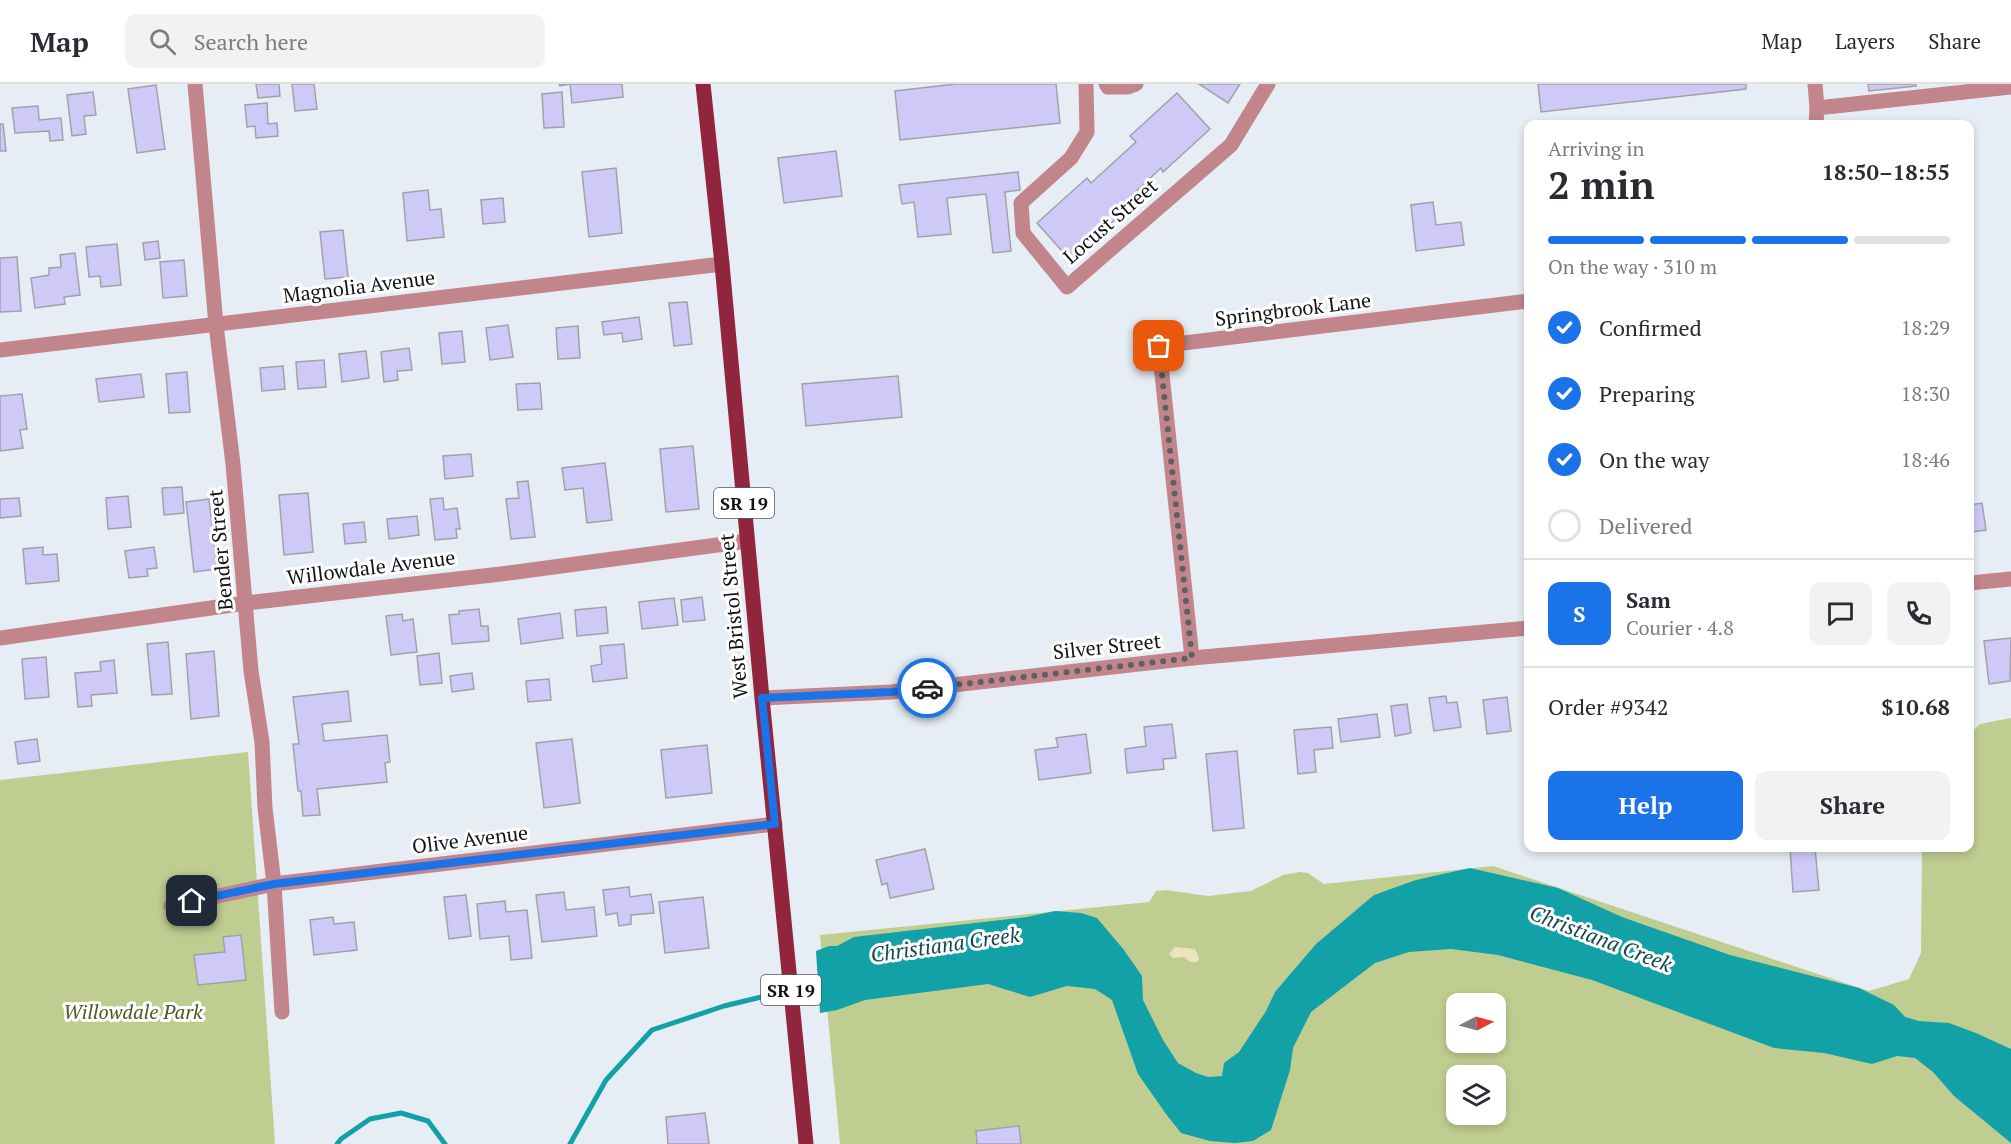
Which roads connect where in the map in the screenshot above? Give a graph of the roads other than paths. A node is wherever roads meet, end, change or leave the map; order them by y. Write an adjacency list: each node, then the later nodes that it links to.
1 (195, 84): 13 (street, Bender Street)
2 (703, 84): 11 (main road, West Bristol Street / SR 19)
3 (1086, 84): 6 (street, Locust Street)
4 (1106, 84): 5 (street)
5 (1136, 84)
6 (1268, 84)
7 (1815, 84): 9 (street)
8 (2011, 87): 9 (street)
9 (1816, 108): 10 (street)
10 (1816, 120)
11 (722, 264): 13 (street, Magnolia Avenue); 15 (main road, West Bristol Street / SR 19)
12 (1524, 301): 21 (street, Springbrook Lane)
13 (216, 325): 14 (street, Magnolia Avenue); 18 (street, Bender Street)
14 (0, 350)
15 (747, 541): 18 (street, Willowdale Avenue); 22 (main road, West Bristol Street / SR 19)
16 (2011, 579): 17 (street)
17 (1974, 584)
18 (246, 603): 20 (street, Willowdale Avenue); 24 (street, Bender Street)
19 (1524, 628): 21 (street, Silver Street)
20 (0, 638)
21 (1192, 658): 22 (street, Silver Street)
22 (762, 698): 23 (main road, West Bristol Street / SR 19)
23 (775, 824): 24 (street, Olive Avenue); 27 (main road, West Bristol Street / SR 19)
24 (274, 884): 25 (street, Olive Avenue); 26 (street, Bender Street)
25 (171, 906)
26 (282, 1012)
27 (806, 1144)

